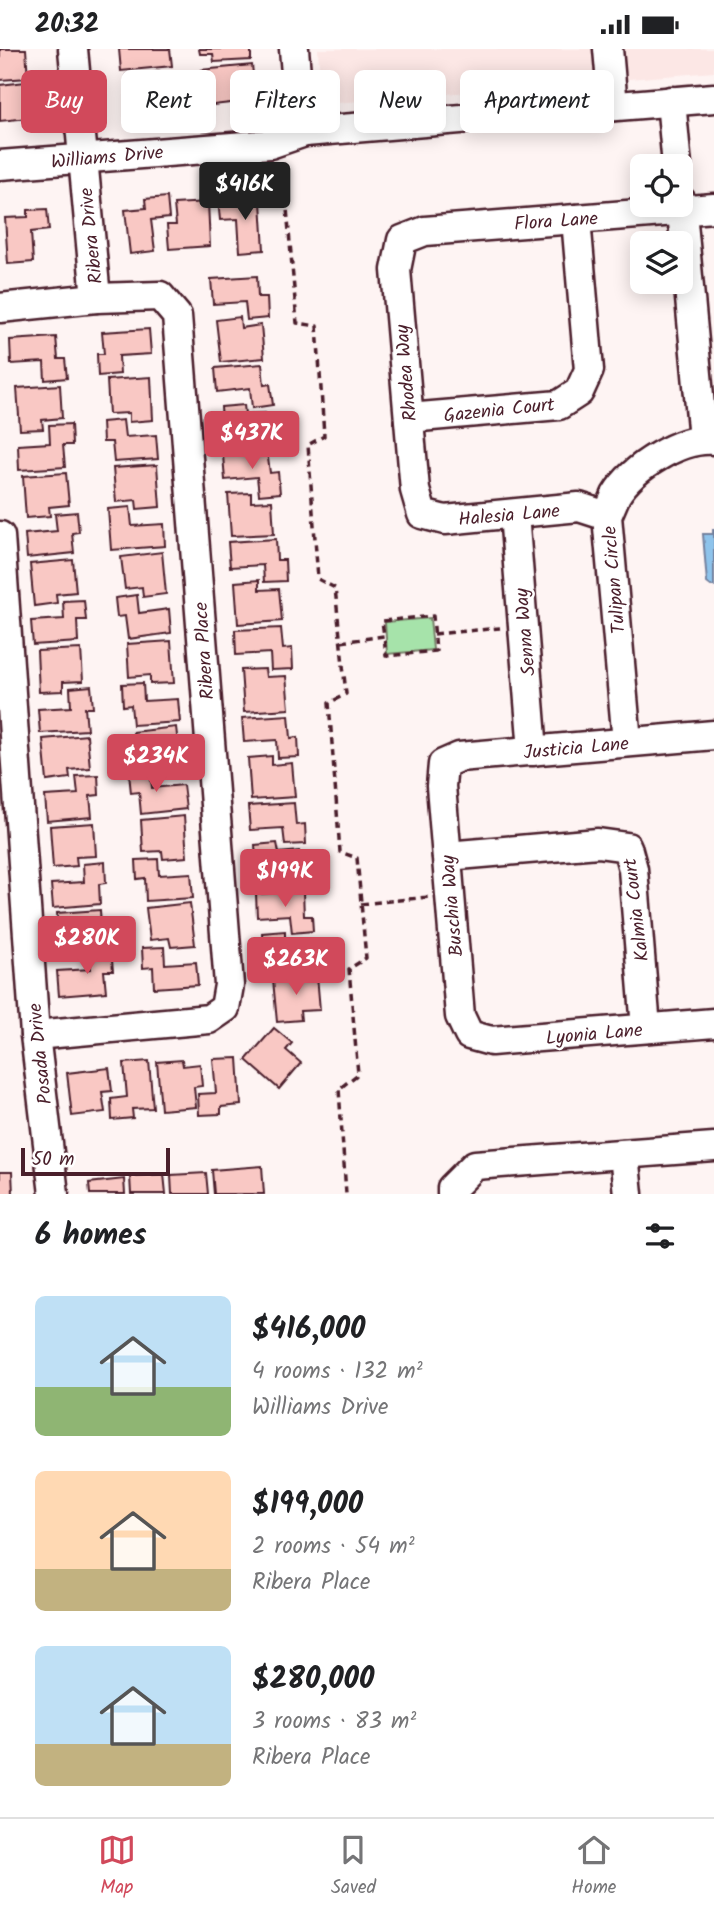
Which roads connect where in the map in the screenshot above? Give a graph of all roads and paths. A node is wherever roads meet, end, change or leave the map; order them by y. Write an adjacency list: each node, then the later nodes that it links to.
1 (73, 49): 11 (street, Ribera Drive)
2 (294, 49): 9 (street)
3 (608, 49): 4 (street)
4 (609, 70)
5 (714, 98): 6 (street, Williams Drive)
6 (671, 101): 7 (street, Williams Drive); 10 (street)
7 (614, 106)
8 (460, 120): 9 (street, Williams Drive)
9 (293, 136): 11 (street, Williams Drive); 30 (path)
10 (676, 154)
11 (82, 158): 12 (street, Williams Drive); 19 (street, Ribera Drive)
12 (0, 165)
13 (693, 207): 14 (street, Flora Lane)
14 (714, 208)
15 (630, 212): 17 (street, Flora Lane)
16 (682, 217): 22 (street)
17 (576, 219): 18 (street, Flora Lane); 21 (street, Gazenia Court)
18 (402, 244): 21 (street, Rhodea Way)
19 (96, 298): 20 (street); 40 (street, Ribera Place)
20 (0, 308)
21 (409, 418): 23 (street, Rhodea Way)
22 (708, 440): 25 (street, Tulipan Circle)
23 (419, 503): 24 (street, Halesia Lane)
24 (514, 514): 25 (street, Halesia Lane); 27 (street, Senna Way)
25 (607, 516): 32 (street, Tulipan Circle)
26 (0, 536): 40 (street, Posada Drive)
27 (523, 627): 28 (path); 33 (street, Senna Way)
28 (434, 634): 29 (path); 29 (path)
29 (384, 636): 30 (path)
30 (341, 642): 37 (path)
31 (714, 734): 32 (street, Justicia Lane)
32 (627, 742): 33 (street, Justicia Lane)
33 (533, 751): 34 (street, Justicia Lane)
34 (443, 768): 35 (street, Buschia Way)
35 (447, 856): 36 (street, Buschia Way); 39 (street, Kalmia Court)
36 (450, 895): 37 (path); 41 (street, Buschia Way)
37 (361, 904): 45 (path)
38 (714, 1023): 39 (street, Lyonia Lane)
39 (646, 1028): 41 (street, Lyonia Lane)
40 (35, 1035): 44 (street, Posada Drive)
41 (474, 1037)
42 (714, 1147): 43 (street)
43 (624, 1153): 46 (street); 47 (street)
44 (54, 1194)
45 (346, 1194)
46 (452, 1194)
47 (628, 1194)

